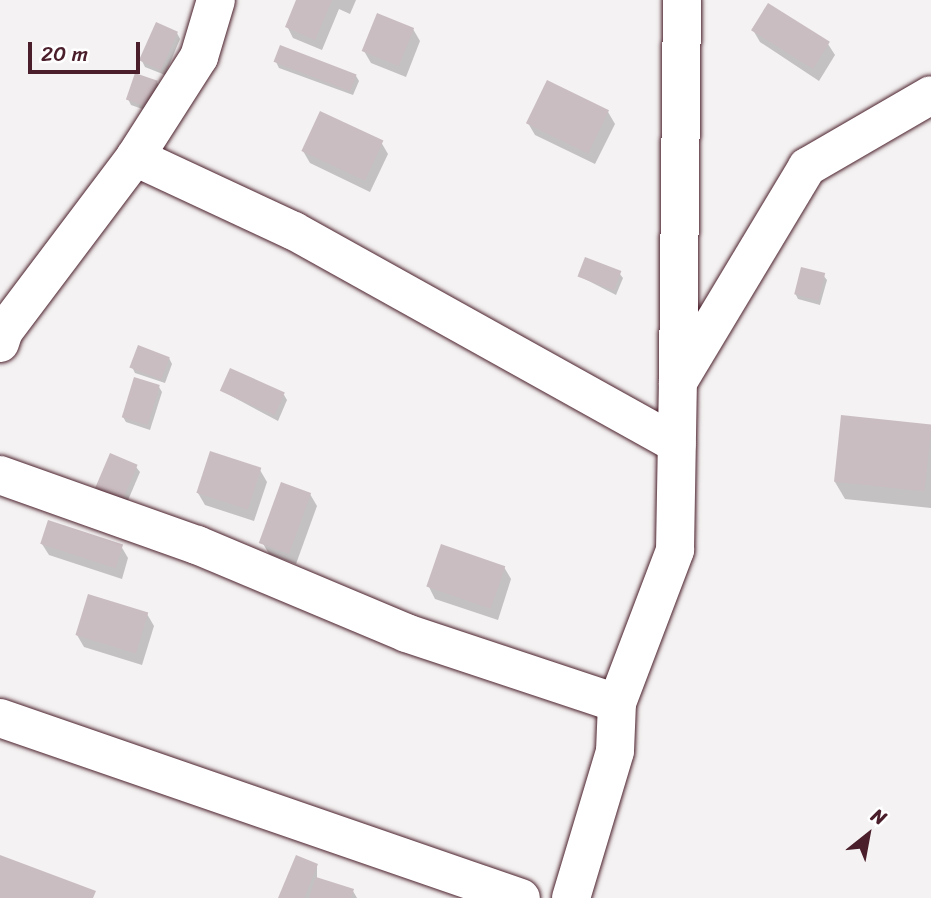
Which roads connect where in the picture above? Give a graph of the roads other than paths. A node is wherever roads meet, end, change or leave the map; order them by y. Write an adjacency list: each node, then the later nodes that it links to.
1 (682, 0): 6 (street)
2 (206, 3): 4 (street)
3 (931, 95): 6 (street)
4 (135, 157): 5 (street); 7 (street)
5 (0, 343)
6 (678, 382): 7 (street)
7 (677, 444): 9 (street)
8 (0, 475): 9 (street)
9 (617, 704): 12 (street)
10 (0, 718): 11 (street)
11 (521, 898)
12 (571, 898)

